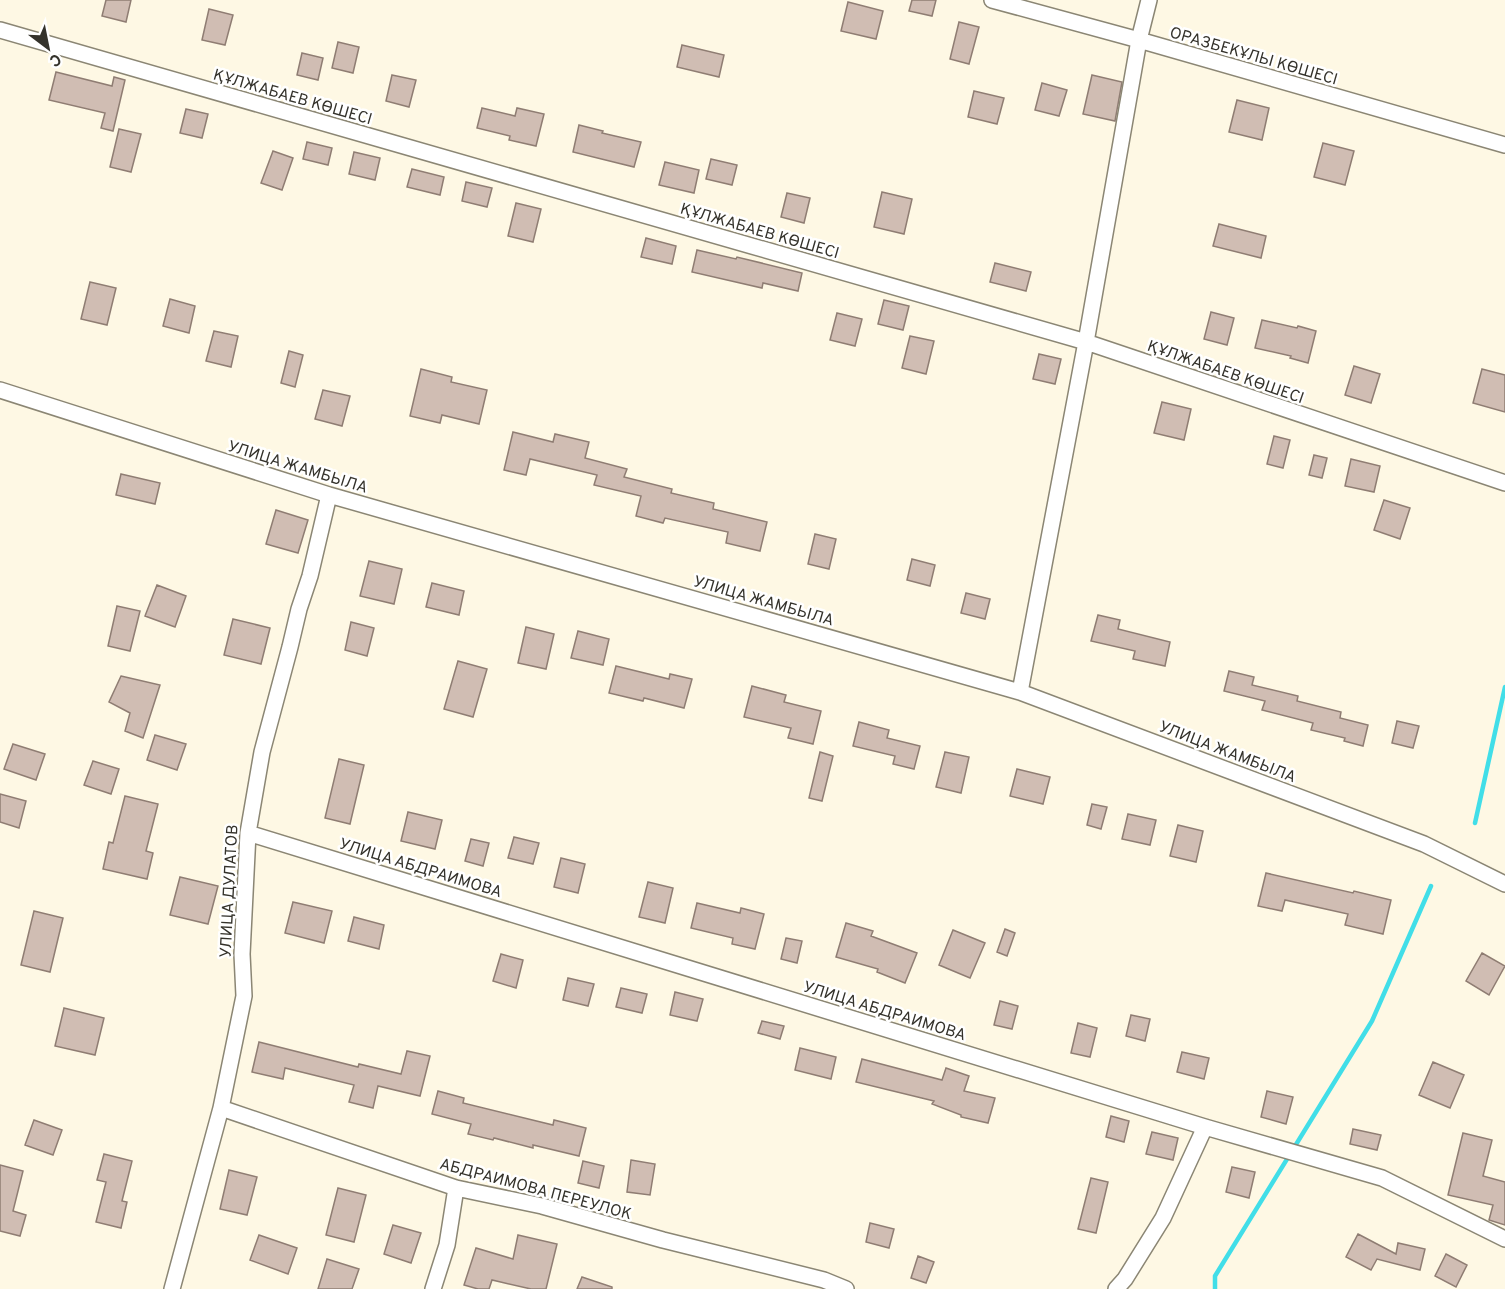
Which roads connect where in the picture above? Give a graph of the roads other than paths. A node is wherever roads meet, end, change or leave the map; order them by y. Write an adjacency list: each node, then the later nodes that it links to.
1 (992, 0): 4 (street, ОРАЗБЕКҰЛЫ КӨШЕСІ)
2 (1149, 0): 4 (street)
3 (0, 30): 6 (street, ҚҰЛЖАБАЕВ КӨШЕСІ)
4 (1139, 40): 5 (street, ОРАЗБЕКҰЛЫ КӨШЕСІ); 6 (street)
5 (1505, 145)
6 (1086, 342): 8 (street, ҚҰЛЖАБАЕВ КӨШЕСІ); 10 (street)
7 (0, 390): 9 (street, УЛИЦА ЖАМБЫЛА)
8 (1505, 483)
9 (329, 495): 10 (street, УЛИЦА ЖАМБЫЛА); 11 (street, УЛИЦА ДУЛАТОВ)
10 (1020, 692): 12 (street, УЛИЦА ЖАМБЫЛА)
11 (248, 832): 13 (street, УЛИЦА ДУЛАТОВ); 14 (street, УЛИЦА АБДРАИМОВА)
12 (1505, 884)
13 (221, 1107): 15 (street, АБДРАИМОВА ПЕРЕУЛОК); 18 (street, УЛИЦА ДУЛАТОВ)
14 (1205, 1126): 16 (street, УЛИЦА АБДРАИМОВА); 21 (street)
15 (456, 1188): 17 (street, АБДРАИМОВА ПЕРЕУЛОК); 19 (street)
16 (1505, 1239)
17 (820, 1284): 20 (street, АБДРАИМОВА ПЕРЕУЛОК)
18 (172, 1289)
19 (433, 1289)
20 (846, 1289)
21 (1116, 1289)

